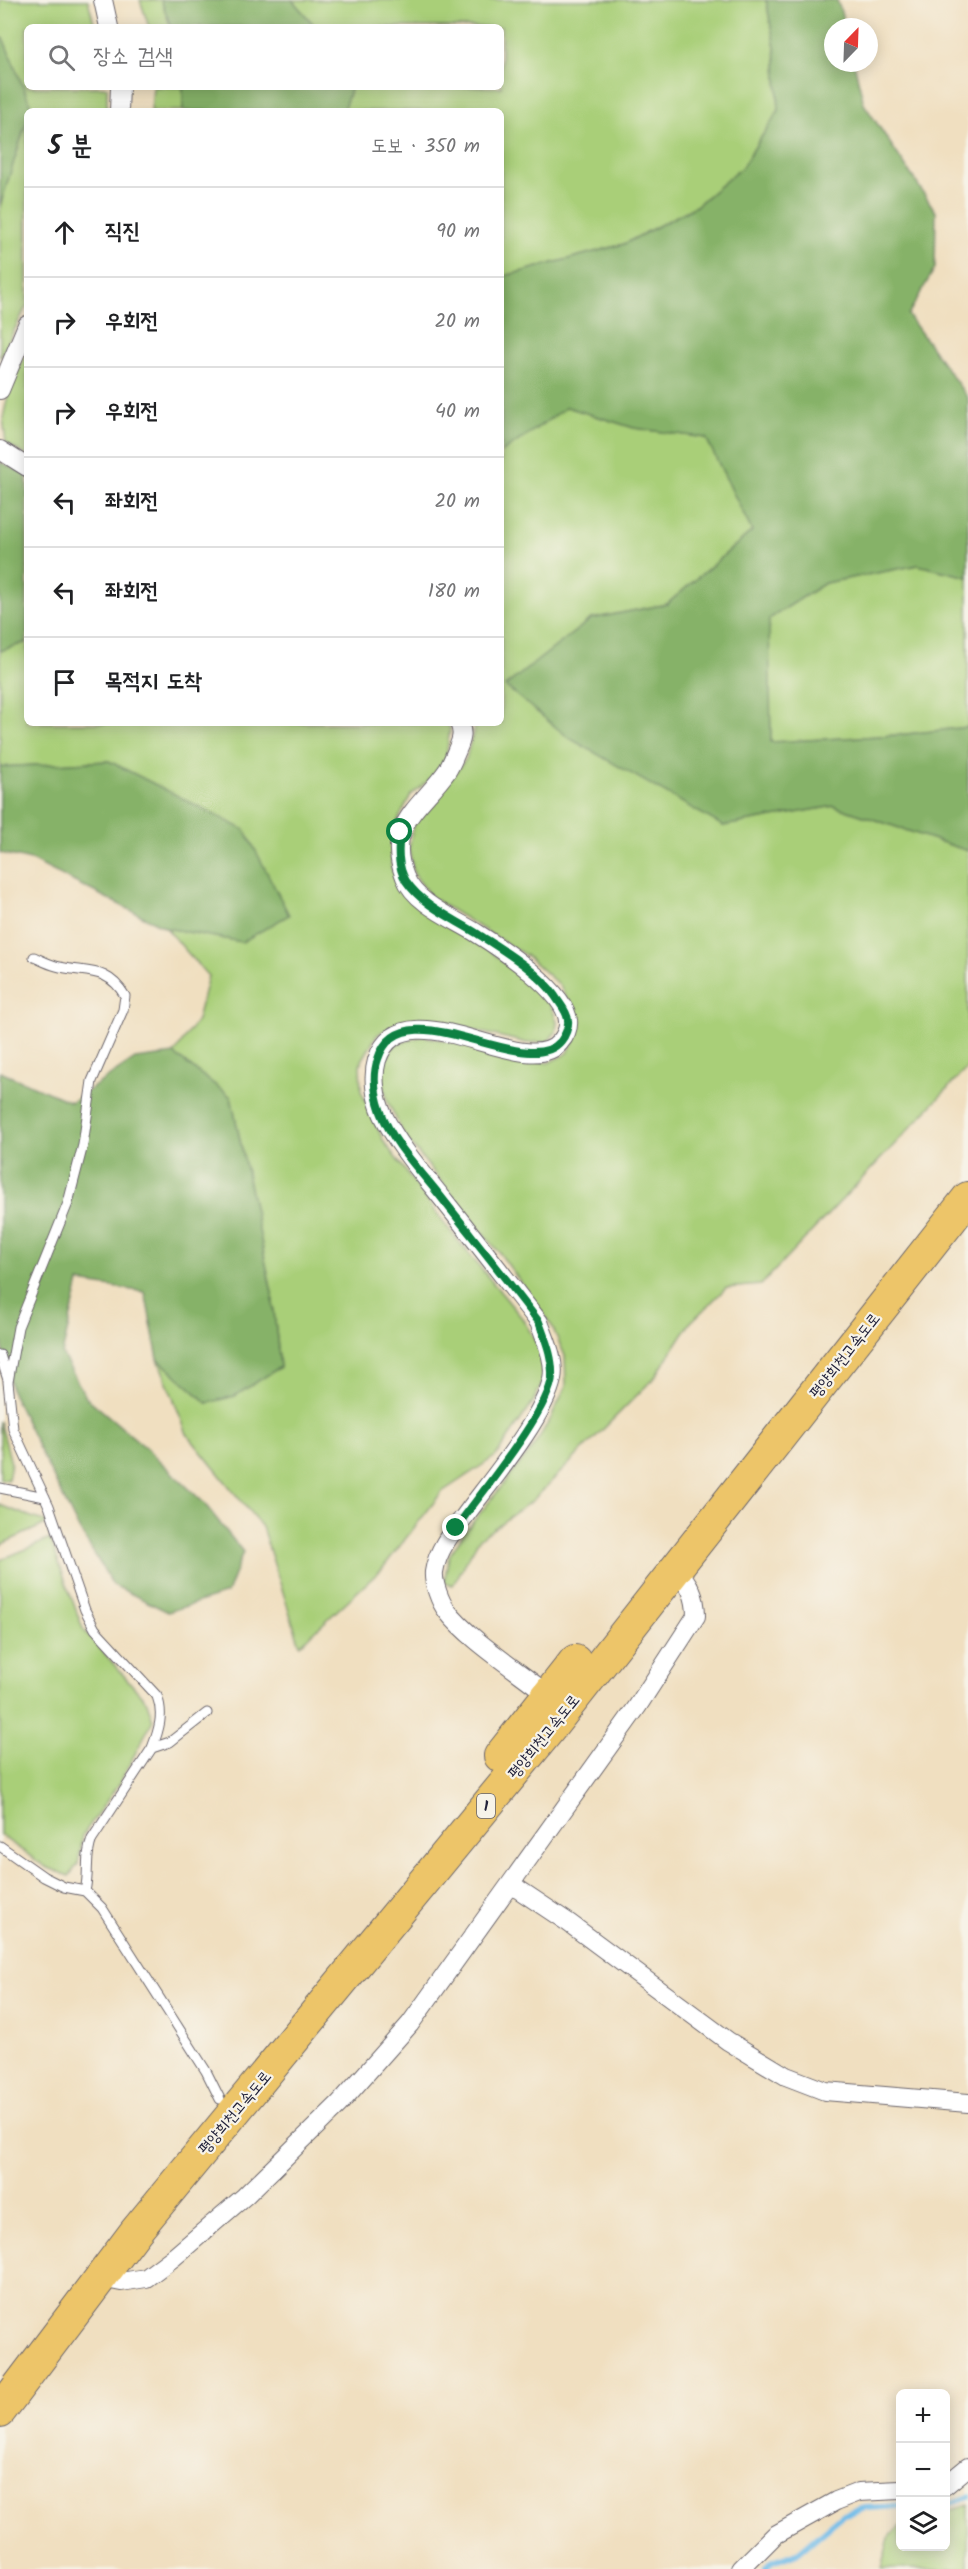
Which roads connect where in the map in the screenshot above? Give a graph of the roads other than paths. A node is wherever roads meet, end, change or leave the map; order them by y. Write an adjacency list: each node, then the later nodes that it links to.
1 (103, 0): 2 (street)
2 (108, 24)
3 (120, 90): 4 (street)
4 (119, 108)
5 (24, 332): 6 (street)
6 (0, 390)
7 (0, 450): 8 (street)
8 (24, 465)
9 (460, 726): 18 (street)
10 (34, 957): 14 (lane)
11 (968, 1174): 18 (highway, 평양희천고속도로 / 1)
12 (968, 1198): 17 (highway, 평양희천고속도로 / 1)
13 (0, 1354): 14 (lane)
14 (8, 1382): 16 (lane)
15 (0, 1488): 16 (lane)
16 (45, 1497): 20 (lane)
17 (676, 1568): 22 (street); 26 (highway, 평양희천고속도로 / 1)
18 (548, 1695): 24 (highway, 평양희천고속도로 / 1)
19 (207, 1713): 20 (lane)
20 (152, 1748): 23 (lane)
21 (0, 1846): 23 (lane)
22 (512, 1885): 25 (street); 26 (street)
23 (85, 1891): 24 (lane)
24 (220, 2099): 27 (highway, 평양희천고속도로 / 1)
25 (968, 2103)
26 (100, 2278): 28 (highway, 평양희천고속도로 / 1)
27 (0, 2385)
28 (0, 2411)
29 (968, 2467): 30 (street)
30 (950, 2481)
31 (896, 2490): 32 (street)
32 (741, 2569)

